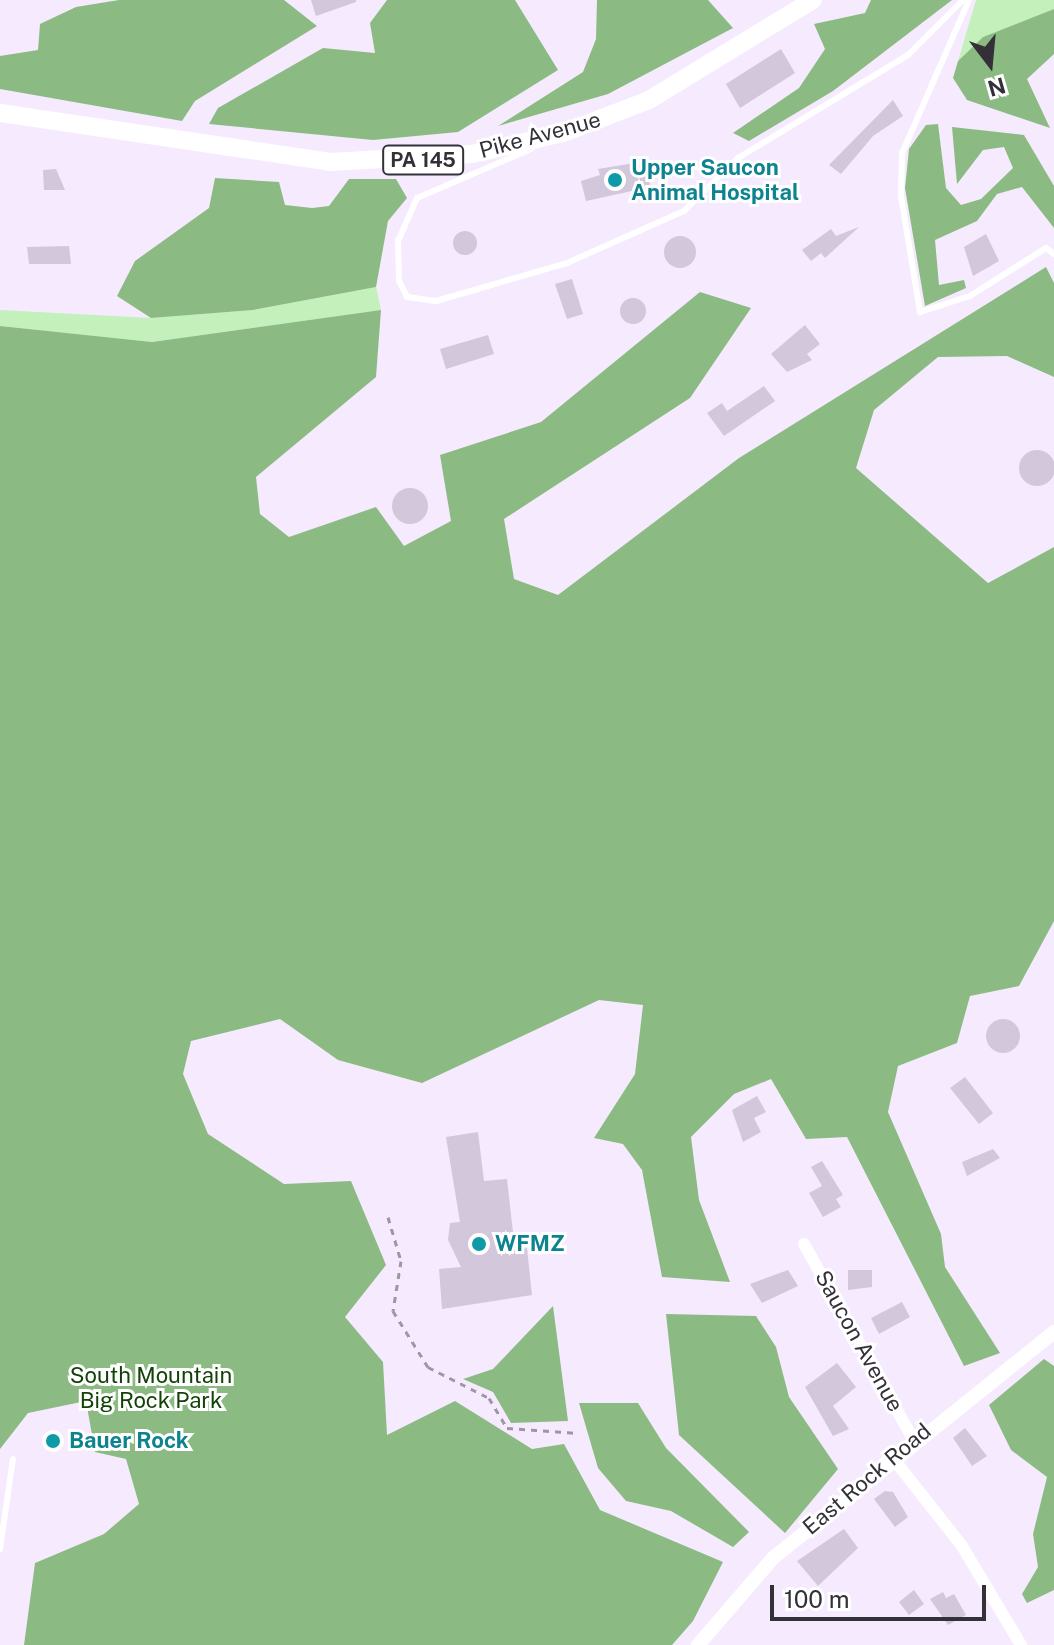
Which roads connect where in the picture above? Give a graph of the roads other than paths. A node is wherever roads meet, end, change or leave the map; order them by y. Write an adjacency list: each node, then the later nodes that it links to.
1 (813, 0): 4 (main road, Pike Avenue / PA 145)
2 (963, 0): 4 (lane)
3 (969, 0): 6 (lane)
4 (655, 97): 5 (main road, Pike Avenue / PA 145)
5 (0, 113)
6 (1054, 254)
7 (804, 1244): 9 (street, Saucon Avenue)
8 (1054, 1332): 9 (street, East Rock Road)
9 (913, 1439): 10 (street, East Rock Road)
10 (892, 1457): 13 (street, East Rock Road); 14 (street)
11 (13, 1459): 12 (lane)
12 (0, 1549)
13 (698, 1645)
14 (1021, 1645)

